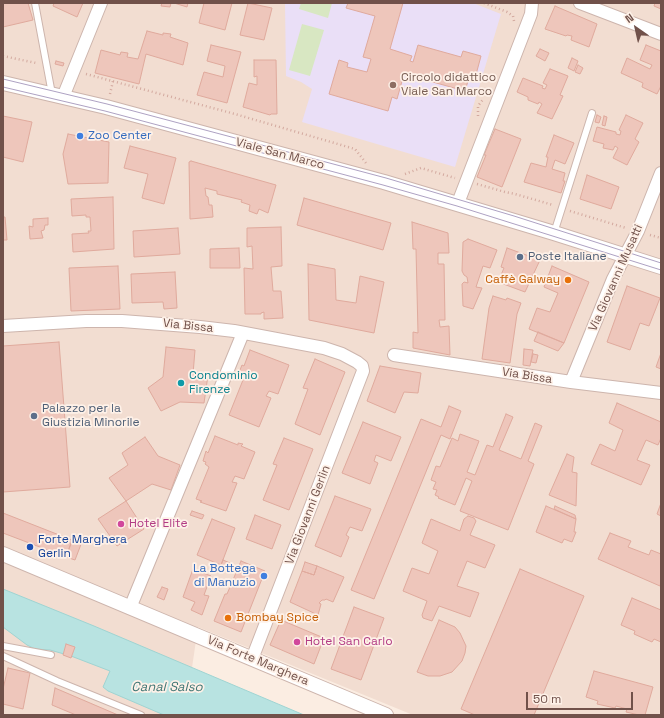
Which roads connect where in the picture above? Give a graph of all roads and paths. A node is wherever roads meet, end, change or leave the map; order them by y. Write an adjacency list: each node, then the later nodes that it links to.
1 (35, 3): 10 (lane)
2 (101, 3): 10 (street)
3 (484, 3): 6 (path)
4 (532, 3): 17 (street)
5 (580, 3): 7 (street)
6 (516, 27)
7 (661, 34)
8 (81, 73): 12 (path)
9 (3, 83): 10 (street, Viale San Marco)
10 (58, 96): 17 (street, Viale San Marco)
11 (592, 113): 21 (lane)
12 (368, 165)
13 (661, 173): 24 (street, Via Giovanni Musatti)
14 (403, 175): 15 (path)
15 (460, 179)
16 (475, 184): 18 (path)
17 (458, 203): 21 (street, Viale San Marco)
18 (556, 206)
19 (567, 210): 20 (path)
20 (628, 229)
21 (554, 234): 24 (street, Viale San Marco)
22 (651, 235): 23 (path)
23 (661, 238)
24 (626, 255): 25 (street, Viale San Marco); 30 (street, Via Giovanni Musatti)
25 (661, 267)
26 (3, 326): 27 (street, Via Bissa)
27 (243, 333): 29 (street, Via Bissa); 33 (street)
28 (394, 355): 30 (street, Via Bissa)
29 (363, 371): 37 (street, Via Giovanni Gerlin)
30 (571, 382): 31 (street, Via Bissa)
31 (661, 393)
32 (3, 554): 33 (street, Via Forte Marghera)
33 (130, 608): 37 (street, Via Forte Marghera)
34 (3, 646): 35 (lane)
35 (51, 655)
36 (3, 656): 38 (lane)
37 (252, 659): 39 (street, Via Forte Marghera)
38 (141, 715)
39 (386, 715)

